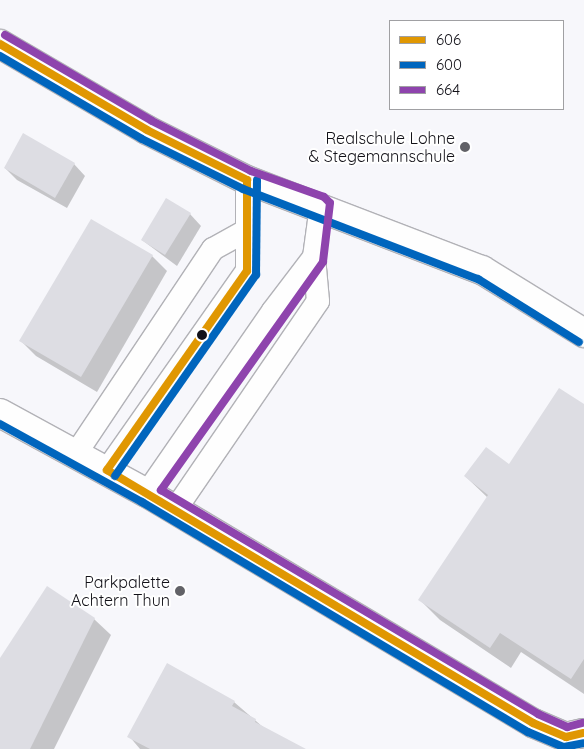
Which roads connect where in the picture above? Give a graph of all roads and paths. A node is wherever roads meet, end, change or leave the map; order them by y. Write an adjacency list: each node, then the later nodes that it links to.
1 (0, 44): 2 (street)
2 (247, 180): 3 (street); 4 (lane)
3 (322, 206): 5 (lane); 6 (street)
4 (245, 231): 8 (lane); 9 (lane)
5 (314, 257): 10 (lane); 11 (lane)
6 (584, 332)
7 (0, 413): 8 (street)
8 (74, 455): 9 (street)
9 (106, 470): 10 (street)
10 (147, 493): 11 (street)
11 (175, 510): 12 (street)
12 (584, 733)

